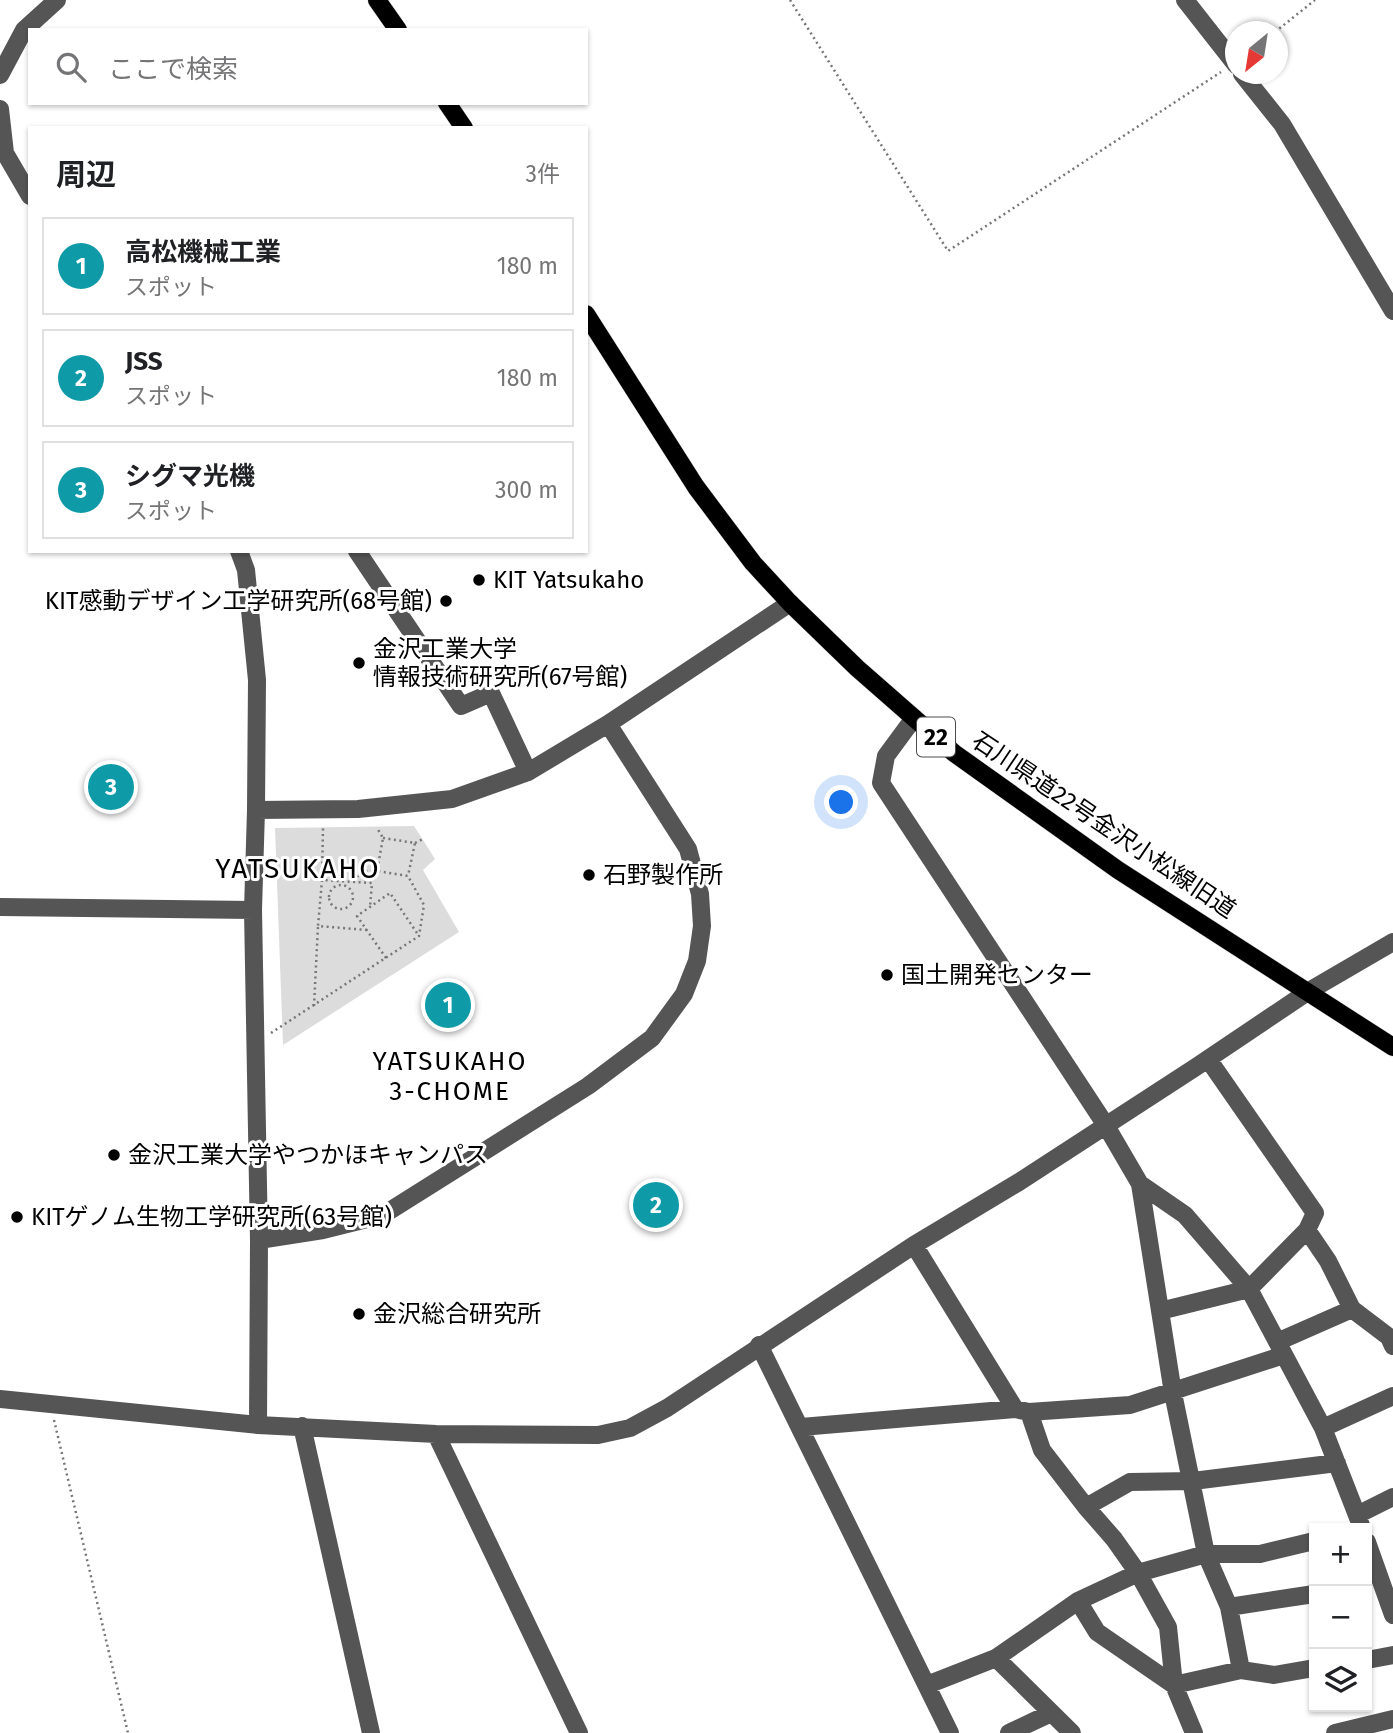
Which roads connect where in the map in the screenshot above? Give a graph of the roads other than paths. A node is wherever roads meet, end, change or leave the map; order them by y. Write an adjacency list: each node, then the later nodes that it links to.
1 (57, 0): 6 (street)
2 (377, 0): 4 (main road)
3 (1185, 0): 5 (street)
4 (397, 28)
5 (1225, 52)
6 (0, 75)
7 (1250, 84): 12 (street)
8 (448, 105): 10 (main road)
9 (0, 109): 11 (street)
10 (463, 126)
11 (28, 193)
12 (1393, 311)
13 (588, 317): 16 (main road, 石川県道22号金沢小松線旧道 / 22)
14 (240, 553): 20 (street)
15 (358, 553): 19 (street)
16 (790, 603): 17 (main road, 石川県道22号金沢小松線旧道 / 22); 18 (street)
17 (914, 718): 24 (main road, 石川県道22号金沢小松線旧道 / 22); 27 (street)
18 (608, 724): 19 (street); 30 (street)
19 (528, 772): 20 (street)
20 (256, 810): 22 (street)
21 (0, 907): 22 (street)
22 (253, 910): 30 (street)
23 (1393, 942): 24 (street)
24 (1309, 991): 25 (main road, 石川県道22号金沢小松線旧道 / 22); 26 (street)
25 (1393, 1046)
26 (1208, 1059): 27 (street); 29 (street)
27 (1105, 1124): 28 (street); 31 (street)
28 (1140, 1184): 32 (street); 34 (street)
29 (1307, 1230): 32 (street); 33 (street)
30 (259, 1240): 42 (street)
31 (914, 1245): 35 (street); 41 (street)
32 (1249, 1289): 34 (street); 37 (street)
33 (1352, 1309): 36 (street); 37 (street)
34 (1160, 1311): 38 (street)
35 (759, 1345): 44 (street); 46 (street)
36 (1393, 1346)
37 (1280, 1349): 38 (street); 45 (street)
38 (1173, 1393): 41 (street); 48 (street)
39 (1393, 1396): 45 (street)
40 (0, 1399): 42 (street)
41 (1022, 1411): 44 (street); 50 (street)
42 (257, 1425): 43 (street)
43 (302, 1426): 46 (street); 70 (street)
44 (801, 1427): 66 (street)
45 (1323, 1428): 47 (street)
46 (436, 1434): 71 (street)
47 (1337, 1463): 48 (street); 51 (street)
48 (1193, 1481): 50 (street); 53 (street)
49 (1393, 1497): 51 (street)
50 (1086, 1507): 55 (street)
51 (1359, 1522)
52 (1309, 1542): 53 (street)
53 (1206, 1554): 55 (street); 59 (street)
54 (1372, 1556): 56 (street)
55 (1138, 1573): 58 (street); 67 (street)
56 (1380, 1578): 60 (street)
57 (1309, 1595): 59 (street)
58 (1079, 1601): 62 (street); 67 (street)
59 (1229, 1607): 65 (street)
60 (1393, 1615)
61 (1393, 1655): 63 (street)
62 (996, 1658): 66 (street); 68 (street)
63 (1372, 1659)
64 (1309, 1669): 65 (street)
65 (1241, 1670): 67 (street)
66 (927, 1685): 72 (street)
67 (1174, 1685): 75 (street)
68 (1051, 1713): 73 (street); 74 (street)
69 (1393, 1719): 76 (street)
70 (371, 1733)
71 (579, 1733)
72 (950, 1733)
73 (1009, 1733)
74 (1072, 1733)
75 (1194, 1733)
76 (1335, 1733)

